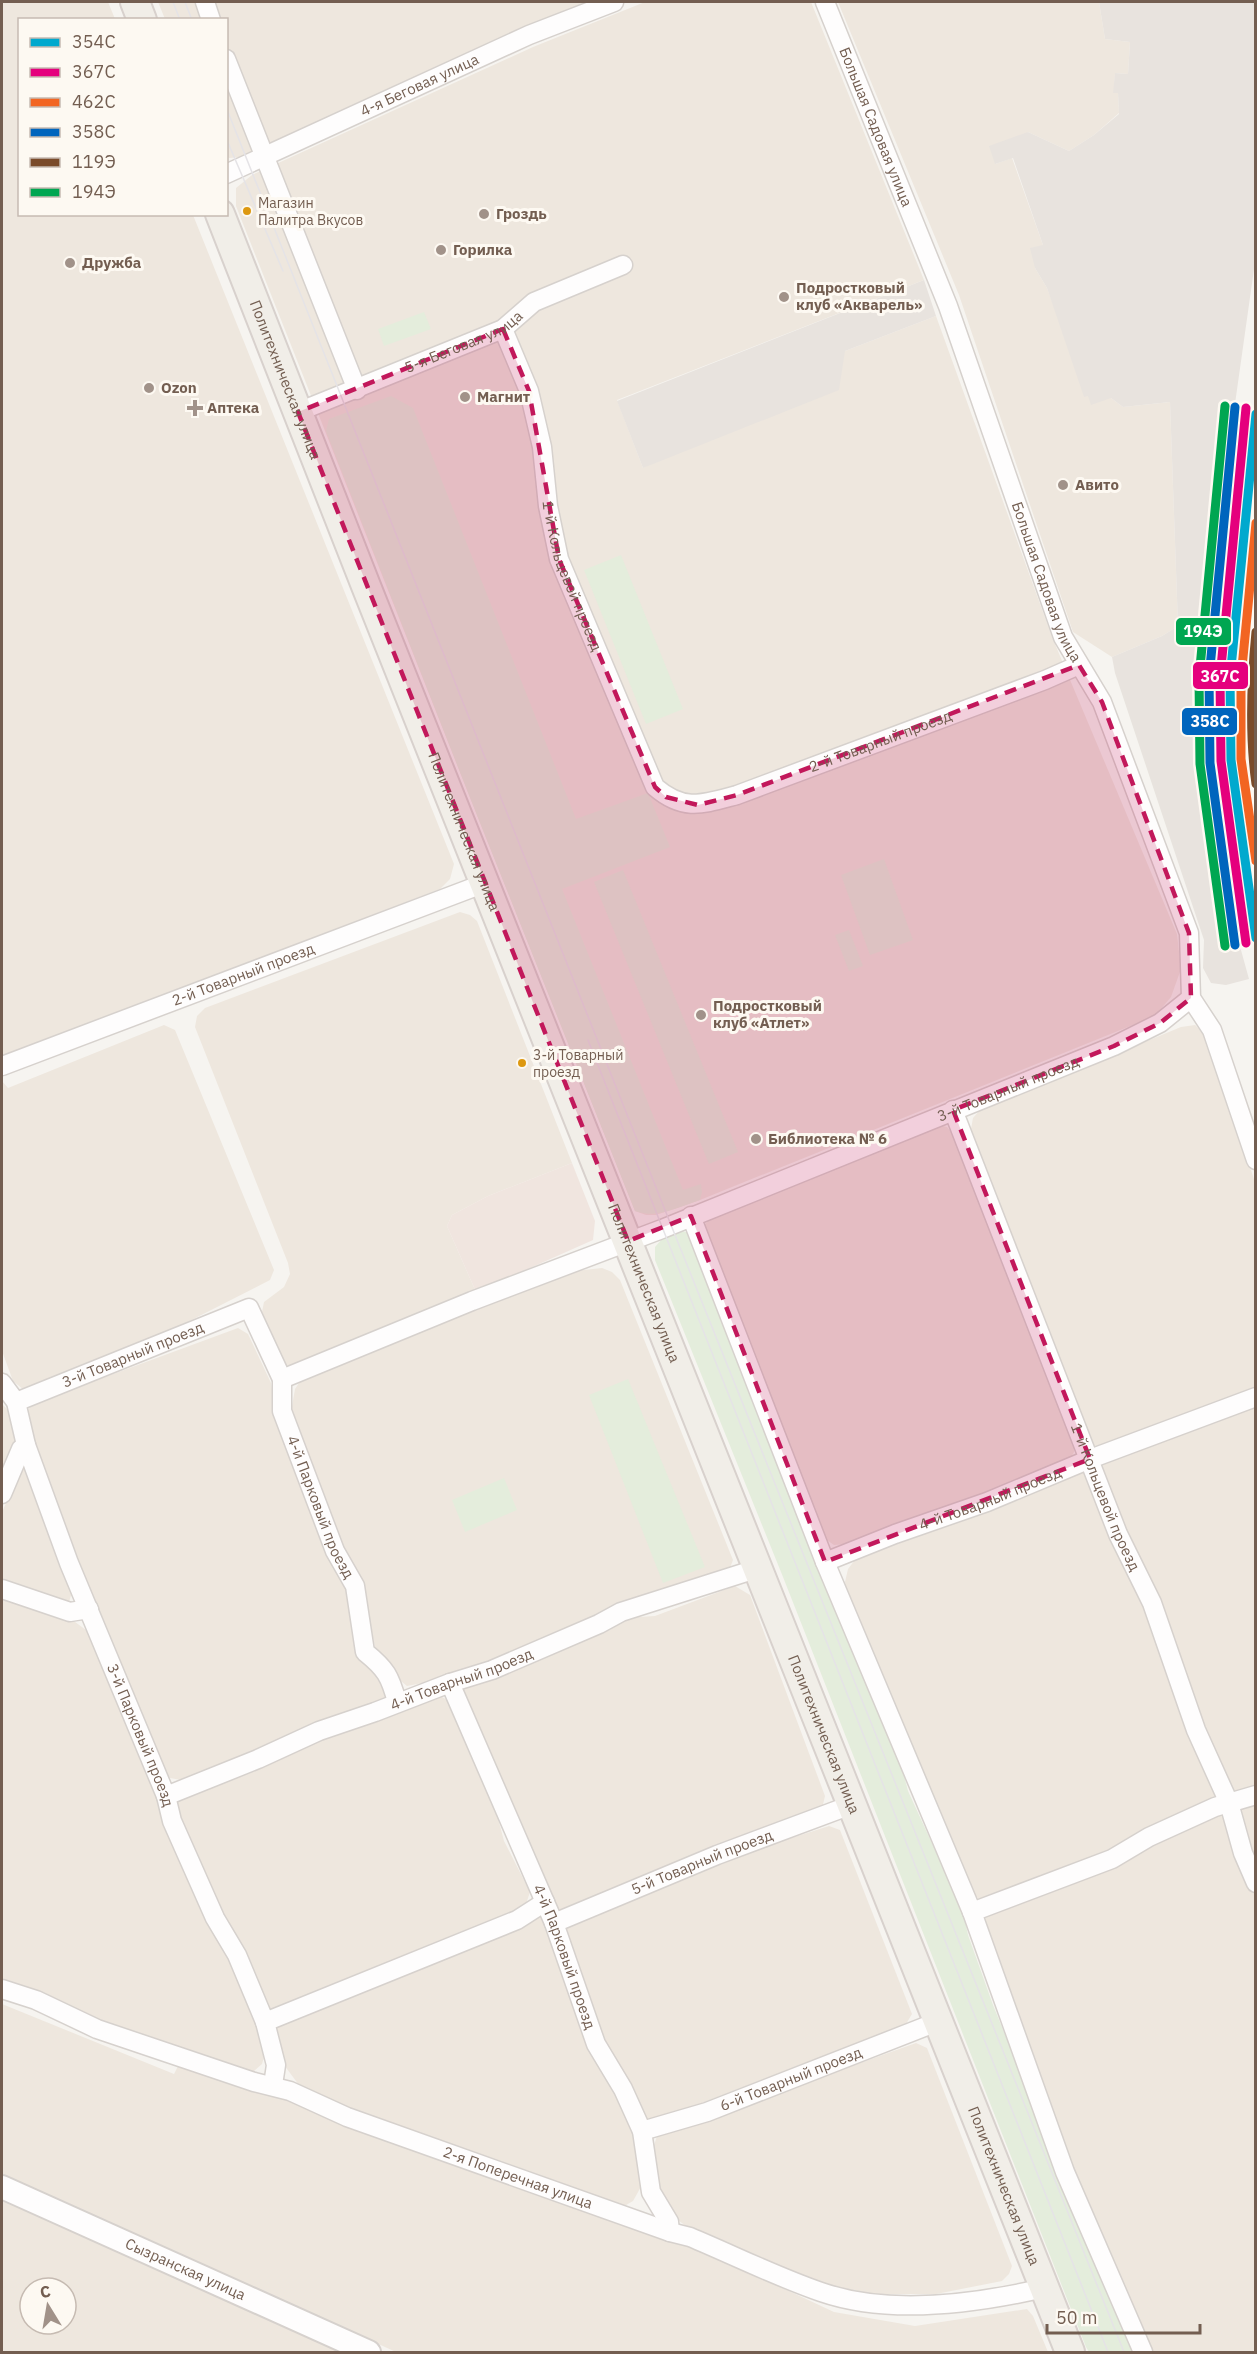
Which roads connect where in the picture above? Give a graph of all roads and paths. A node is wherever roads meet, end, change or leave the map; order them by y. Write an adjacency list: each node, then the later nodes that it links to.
1 (135, 2): 5 (main road)
2 (205, 2): 6 (street)
3 (614, 2): 8 (street, 4-я Беговая улица)
4 (825, 2): 15 (street, Большая Садовая улица)
5 (141, 18)
6 (211, 18)
7 (228, 64): 8 (street)
8 (264, 158): 9 (street, 4-я Беговая улица); 13 (street)
9 (228, 173)
10 (221, 216): 14 (main road, Политехническая улица)
11 (623, 265): 12 (street, 5-я Беговая улица)
12 (503, 329): 13 (street, 5-я Беговая улица); 16 (street, 1-й Кольцевой проезд)
13 (357, 390): 14 (street, 5-я Беговая улица)
14 (298, 412): 17 (main road, Политехническая улица)
15 (1079, 665): 16 (street, 2-й Товарный проезд); 18 (street, Большая Садовая улица)
16 (680, 803)
17 (485, 883): 19 (street, 2-й Товарный проезд); 23 (main road, Политехническая улица)
18 (1191, 998): 20 (street, 3-й Товарный проезд); 21 (street)
19 (2, 1066)
20 (953, 1110): 22 (street, 3-й Товарный проезд); 30 (street, 1-й Кольцевой проезд)
21 (1256, 1160)
22 (691, 1216): 23 (street, 3-й Товарный проезд); 32 (street)
23 (628, 1241): 25 (street, 3-й Товарный проезд); 33 (main road, Политехническая улица)
24 (249, 1308): 25 (street, 4-й Парковый проезд); 28 (street, 3-й Товарный проезд)
25 (282, 1379): 37 (street, 4-й Парковый проезд)
26 (2, 1383): 28 (street, 3-й Парковый проезд)
27 (1256, 1397): 30 (street, 4-й Товарный проезд)
28 (16, 1402): 29 (street, 3-й Парковый проезд)
29 (26, 1445): 31 (street); 35 (street, 3-й Парковый проезд)
30 (1090, 1459): 32 (street, 4-й Товарный проезд); 40 (street, 1-й Кольцевой проезд)
31 (2, 1494)
32 (825, 1562): 44 (street)
33 (759, 1568): 36 (street, 4-й Товарный проезд); 41 (main road, Политехническая улица)
34 (2, 1589): 35 (street)
35 (89, 1609): 39 (street, 3-й Парковый проезд)
36 (450, 1683): 37 (street, 4-й Товарный проезд); 43 (street, 4-й Парковый проезд)
37 (397, 1702): 39 (street, 4-й Товарный проезд)
38 (1256, 1795): 40 (street)
39 (166, 1796): 47 (street, 3-й Парковый проезд)
40 (1229, 1803): 42 (street, 1-й Кольцевой проезд); 44 (street)
41 (851, 1804): 45 (street, 5-й Товарный проезд); 48 (main road, Политехническая улица)
42 (1256, 1883)
43 (545, 1902): 45 (street, 4-й Парковый проезд); 47 (street)
44 (972, 1912): 56 (street)
45 (554, 1923): 50 (street, 4-й Парковый проезд)
46 (2, 1989): 49 (street, 2-я Поперечная улица)
47 (265, 2022): 49 (street, 3-й Парковый проезд)
48 (937, 2022): 50 (street, 6-й Товарный проезд); 53 (main road, Политехническая улица)
49 (273, 2085): 52 (street, 2-я Поперечная улица)
50 (642, 2131): 52 (street, 4-й Парковый проезд)
51 (2, 2187): 54 (street, Сызранская улица)
52 (670, 2232): 53 (street, 2-я Поперечная улица)
53 (1044, 2288): 55 (main road, Политехническая улица)
54 (369, 2352)
55 (1070, 2352)
56 (1143, 2352)

